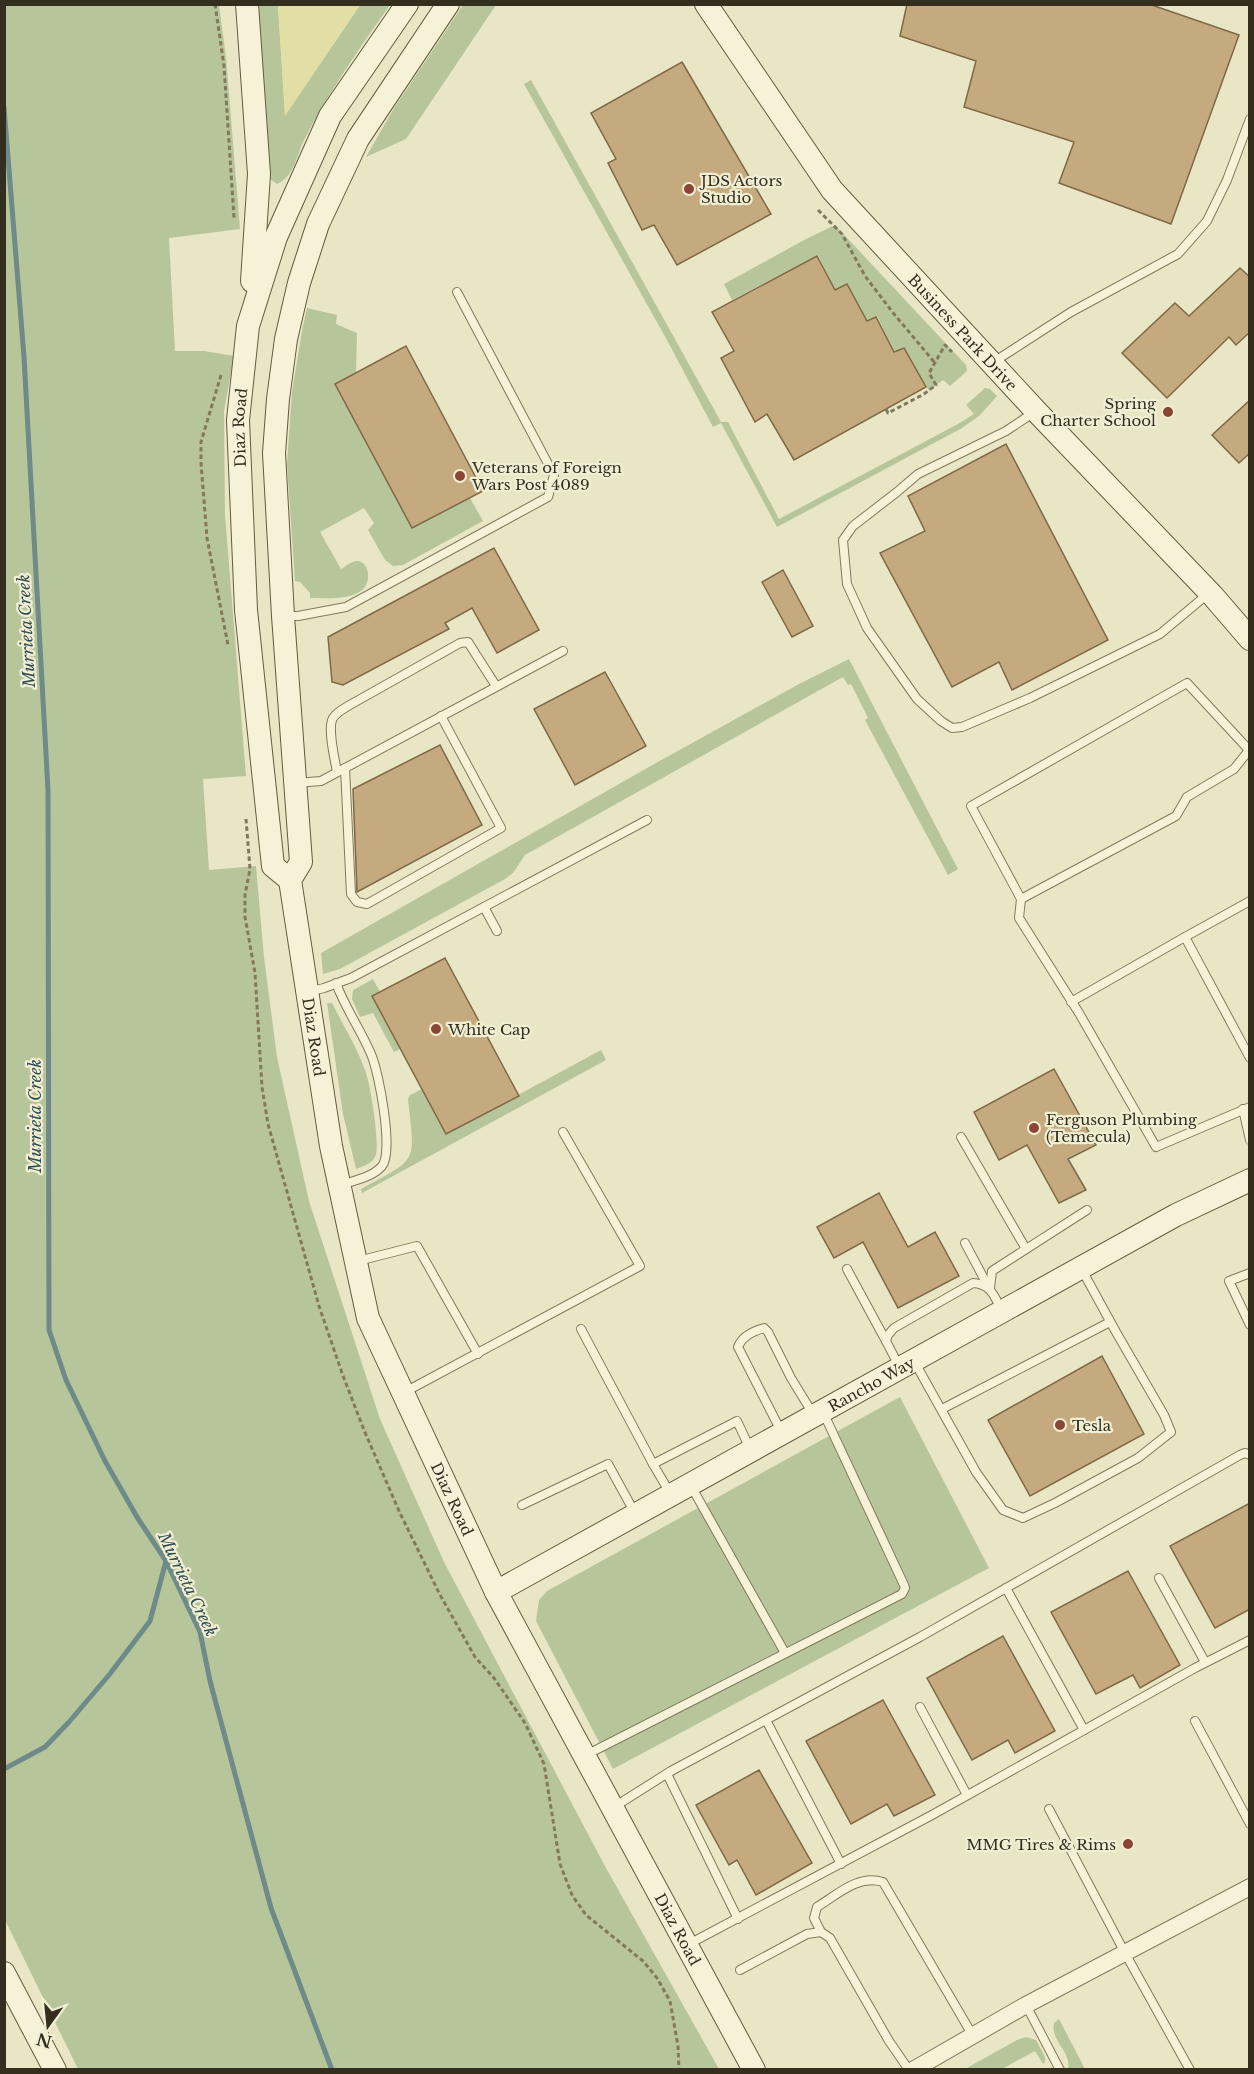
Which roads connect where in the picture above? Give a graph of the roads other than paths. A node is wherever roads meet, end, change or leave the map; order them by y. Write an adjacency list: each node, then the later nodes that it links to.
1 (247, 4): 7 (main road)
2 (407, 4): 7 (main road, Diaz Road)
3 (448, 4): 11 (main road, Diaz Road)
4 (705, 4): 8 (main road, Business Park Drive)
5 (1250, 119): 8 (lane)
6 (457, 292): 11 (lane)
7 (248, 326): 20 (main road, Diaz Road)
8 (992, 363): 9 (main road, Business Park Drive)
9 (1036, 411): 10 (main road, Business Park Drive); 10 (lane)
10 (1209, 592): 12 (main road, Business Park Drive)
11 (283, 616): 18 (main road, Diaz Road)
12 (1250, 639)
13 (562, 651): 14 (lane)
14 (496, 686): 15 (lane); 17 (lane)
15 (441, 716): 17 (lane); 17 (lane)
16 (1249, 750): 21 (lane); 21 (lane)
17 (341, 770): 18 (lane)
18 (296, 783): 20 (main road, Diaz Road)
19 (647, 820): 23 (lane)
20 (290, 880): 27 (main road, Diaz Road)
21 (1021, 899): 28 (lane)
22 (1250, 901): 25 (lane)
23 (484, 907): 24 (lane); 26 (lane)
24 (497, 931)
25 (1185, 937): 28 (lane); 29 (lane)
26 (336, 984): 27 (lane); 35 (lane)
27 (307, 992): 35 (main road, Diaz Road)
28 (1071, 1002): 30 (lane)
29 (1250, 1058)
30 (1246, 1108): 33 (lane)
31 (563, 1132): 49 (lane)
32 (962, 1137): 38 (lane)
33 (1250, 1140)
34 (1250, 1180): 40 (main road, Rancho Way)
35 (339, 1185): 39 (main road, Diaz Road)
36 (1087, 1210): 38 (lane)
37 (965, 1243): 43 (lane)
38 (1026, 1249): 43 (lane)
39 (356, 1262): 49 (lane); 51 (main road, Diaz Road)
40 (1082, 1268): 44 (main road, Rancho Way); 45 (lane)
41 (848, 1269): 48 (lane)
42 (1250, 1273): 46 (lane)
43 (990, 1288): 44 (lane); 48 (lane)
44 (1003, 1313): 50 (main road, Rancho Way)
45 (1110, 1322): 52 (lane); 52 (lane)
46 (1250, 1325)
47 (581, 1329): 57 (lane)
48 (886, 1341): 50 (lane)
49 (478, 1354): 51 (lane)
50 (907, 1364): 52 (lane); 53 (main road, Rancho Way)
51 (403, 1393): 63 (main road, Diaz Road)
52 (942, 1409)
53 (818, 1414): 54 (main road, Rancho Way); 54 (lane); 65 (lane)
54 (782, 1434): 55 (main road, Rancho Way)
55 (751, 1451): 57 (lane); 58 (main road, Rancho Way)
56 (1250, 1455): 62 (lane)
57 (653, 1464): 58 (lane)
58 (681, 1490): 60 (main road, Rancho Way); 65 (lane)
59 (522, 1505): 60 (lane)
60 (636, 1515): 63 (main road, Rancho Way)
61 (1159, 1578): 66 (lane)
62 (1006, 1588): 68 (lane); 70 (lane)
63 (496, 1592): 71 (main road, Diaz Road)
64 (1250, 1640): 66 (lane)
65 (785, 1653): 71 (lane)
66 (1205, 1662): 70 (lane)
67 (920, 1707): 73 (lane)
68 (766, 1720): 72 (lane); 77 (lane)
69 (1195, 1721): 76 (lane)
70 (1084, 1730): 73 (lane)
71 (585, 1756): 74 (main road, Diaz Road)
72 (667, 1774): 74 (lane); 79 (lane)
73 (967, 1796): 77 (lane)
74 (613, 1808): 81 (main road, Diaz Road)
75 (1049, 1809): 82 (lane)
76 (1250, 1824)
77 (841, 1864): 79 (lane)
78 (1250, 1887): 82 (street)
79 (738, 1919): 81 (lane)
80 (822, 1932): 83 (lane); 86 (lane); 90 (lane)
81 (687, 1946): 89 (main road, Diaz Road)
82 (1125, 1953): 85 (street); 91 (lane)
83 (740, 1970)
84 (4, 1973): 88 (main road)
85 (1026, 2005): 86 (street); 87 (lane)
86 (973, 2036): 90 (street)
87 (1060, 2069)
88 (56, 2070)
89 (754, 2070)
90 (911, 2070)
91 (1190, 2070)

